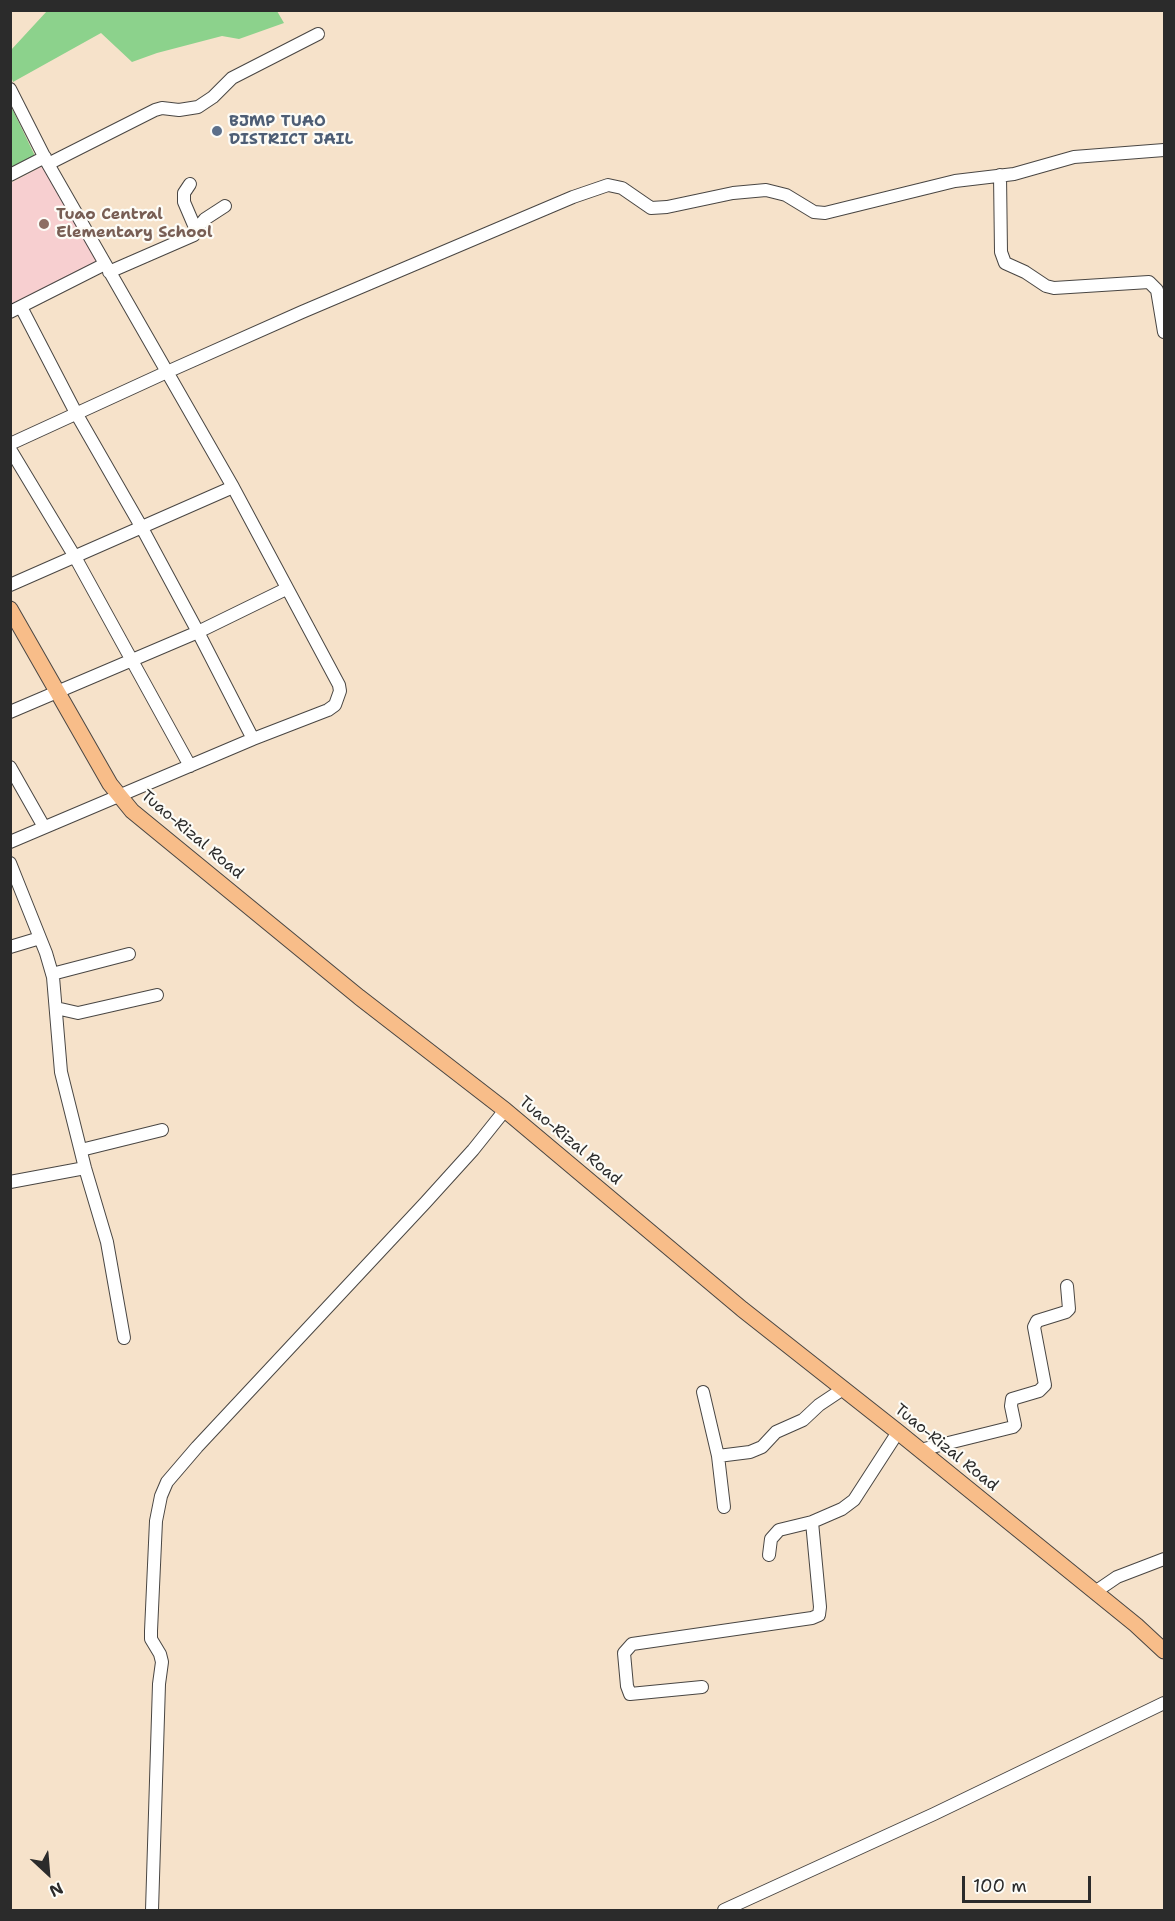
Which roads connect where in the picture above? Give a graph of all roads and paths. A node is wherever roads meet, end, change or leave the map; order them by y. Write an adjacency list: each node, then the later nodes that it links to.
1 (318, 34): 4 (street)
2 (10, 89): 4 (street)
3 (1164, 150): 6 (street)
4 (46, 160): 5 (street); 10 (street)
5 (10, 175)
6 (1000, 175): 11 (street); 14 (street)
7 (190, 184): 9 (street)
8 (225, 206): 9 (street)
9 (196, 230): 10 (street)
10 (107, 268): 12 (street); 14 (street)
11 (1160, 286): 13 (street)
12 (16, 309): 15 (street)
13 (1164, 332)
14 (167, 372): 15 (street); 18 (street)
15 (76, 413): 16 (street); 19 (street)
16 (10, 444)
17 (10, 449): 20 (street)
18 (233, 488): 19 (street); 22 (street)
19 (142, 528): 20 (street); 24 (street)
20 (75, 557): 21 (street); 25 (street)
21 (10, 585)
22 (286, 589): 24 (street); 28 (street)
23 (10, 609): 26 (main road, Tuao-Rizal Road)
24 (198, 632): 25 (street); 28 (street)
25 (132, 659): 26 (street); 29 (street)
26 (58, 692): 27 (street); 31 (main road, Tuao-Rizal Road)
27 (10, 712)
28 (253, 739): 29 (street)
29 (190, 766): 31 (street)
30 (10, 767): 32 (street)
31 (120, 797): 32 (street); 41 (main road, Tuao-Rizal Road)
32 (44, 827): 33 (street)
33 (10, 842)
34 (10, 863): 35 (street)
35 (40, 938): 36 (street); 38 (street)
36 (10, 947)
37 (129, 954): 38 (street)
38 (52, 974): 40 (street)
39 (157, 995): 40 (street)
40 (56, 1008): 43 (street)
41 (505, 1110): 48 (main road, Tuao-Rizal Road); 61 (street)
42 (162, 1130): 43 (street)
43 (81, 1150): 44 (street)
44 (85, 1168): 45 (street); 47 (street)
45 (10, 1182)
46 (1067, 1286): 51 (street)
47 (124, 1338)
48 (843, 1389): 50 (main road, Tuao-Rizal Road); 52 (street)
49 (703, 1392): 52 (street)
50 (898, 1432): 51 (main road, Tuao-Rizal Road); 54 (street)
51 (920, 1450): 57 (main road, Tuao-Rizal Road)
52 (718, 1456): 53 (street)
53 (724, 1507)
54 (812, 1522): 55 (street); 59 (street)
55 (769, 1555)
56 (1164, 1559): 57 (street)
57 (1095, 1592): 58 (main road, Tuao-Rizal Road)
58 (1164, 1651)
59 (702, 1687)
60 (1164, 1703): 62 (street)
61 (152, 1911)
62 (724, 1911)

